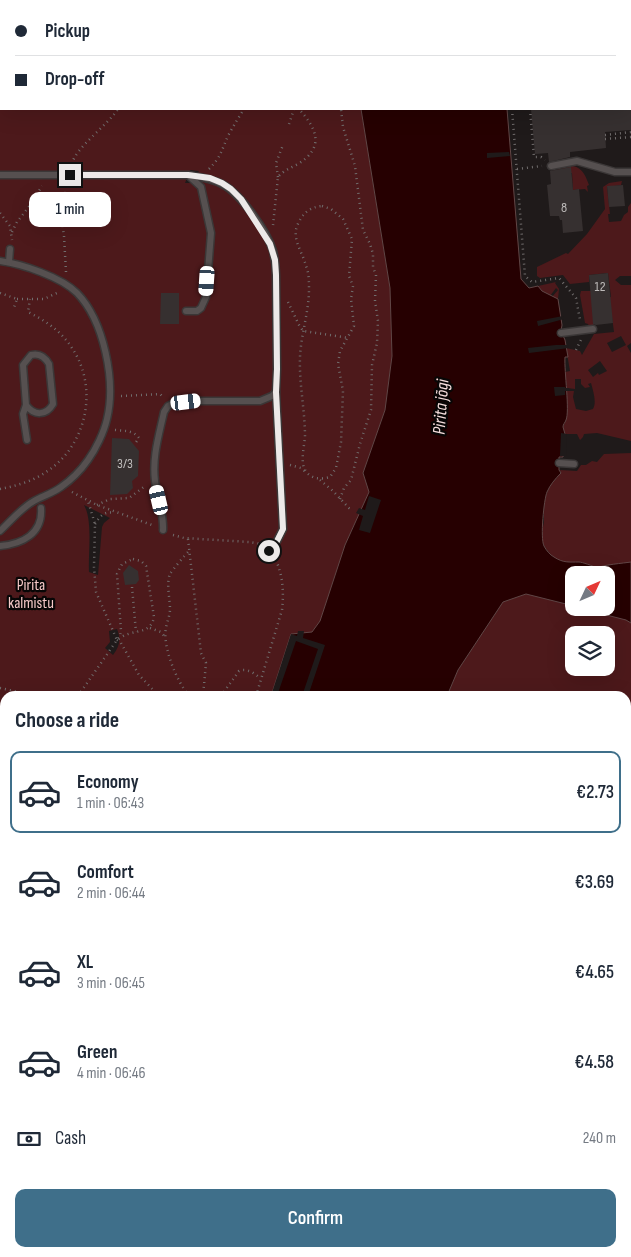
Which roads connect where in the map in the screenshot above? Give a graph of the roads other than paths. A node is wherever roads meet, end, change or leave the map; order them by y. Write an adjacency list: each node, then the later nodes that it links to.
1 (551, 166): 2 (lane)
2 (631, 172)
3 (0, 175): 4 (lane)
4 (188, 175): 8 (lane); 11 (lane)
5 (10, 249): 7 (lane)
6 (0, 261): 7 (lane)
7 (9, 262): 18 (lane)
8 (186, 311)
9 (593, 330): 10 (lane)
10 (561, 333)
11 (276, 392): 17 (lane); 20 (lane)
12 (26, 405): 12 (lane); 13 (lane)
13 (27, 440)
14 (559, 463): 15 (lane)
15 (574, 464)
16 (41, 508): 19 (lane)
17 (163, 530)
18 (0, 532)
19 (0, 546)
20 (269, 551)

